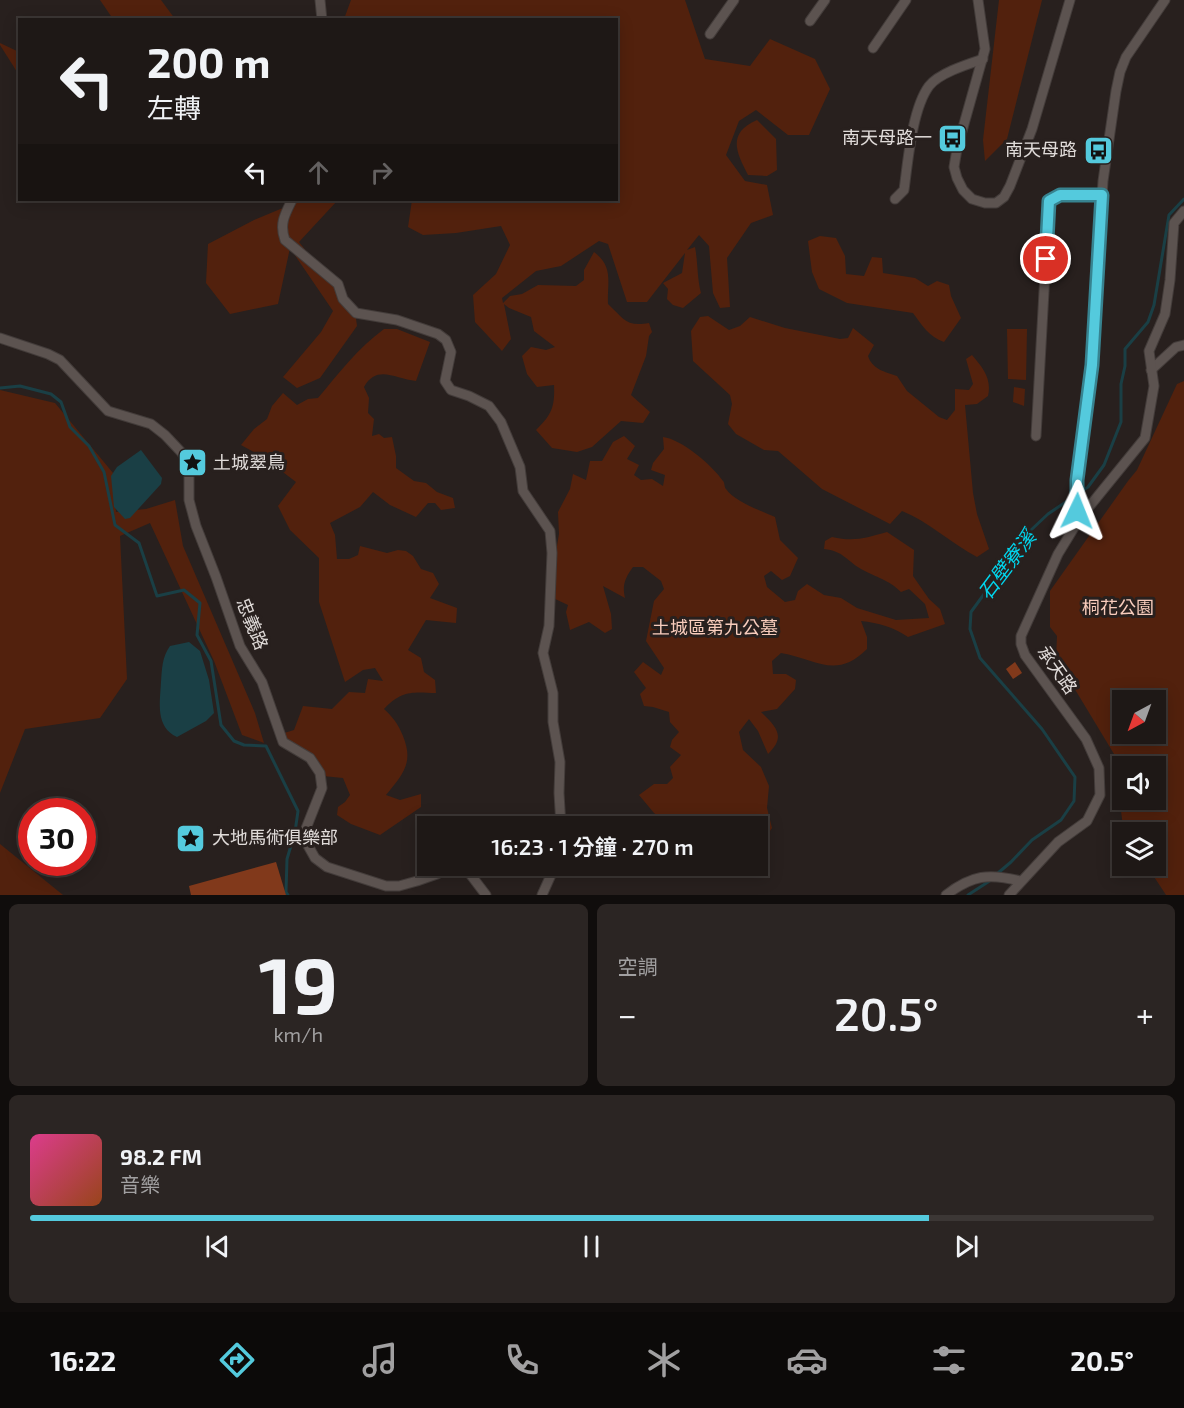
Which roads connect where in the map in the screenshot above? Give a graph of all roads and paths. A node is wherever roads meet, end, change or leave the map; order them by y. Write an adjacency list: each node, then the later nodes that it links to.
1 (320, 0): 8 (street)
2 (734, 0): 10 (street)
3 (825, 0): 9 (street)
4 (906, 0): 11 (street)
5 (978, 0): 12 (street)
6 (1070, 0): 12 (street)
7 (1165, 0): 13 (street)
8 (322, 18)
9 (810, 21)
10 (710, 34)
11 (873, 48)
12 (983, 58): 14 (street)
13 (1102, 195): 20 (street); 21 (street)
14 (895, 199)
15 (292, 201): 22 (street)
16 (1184, 211): 19 (street, 承天路)
17 (0, 338): 23 (street, 忠義路)
18 (1184, 345): 19 (street)
19 (1151, 369): 21 (street, 承天路)
20 (1036, 436)
21 (1078, 514): 26 (street, 承天路)
22 (560, 816)
23 (431, 876)
24 (472, 876): 27 (street)
25 (551, 876): 28 (street)
26 (1020, 881): 29 (street); 30 (street, 承天路)
27 (486, 895)
28 (542, 895)
29 (945, 895)
30 (1009, 895)

